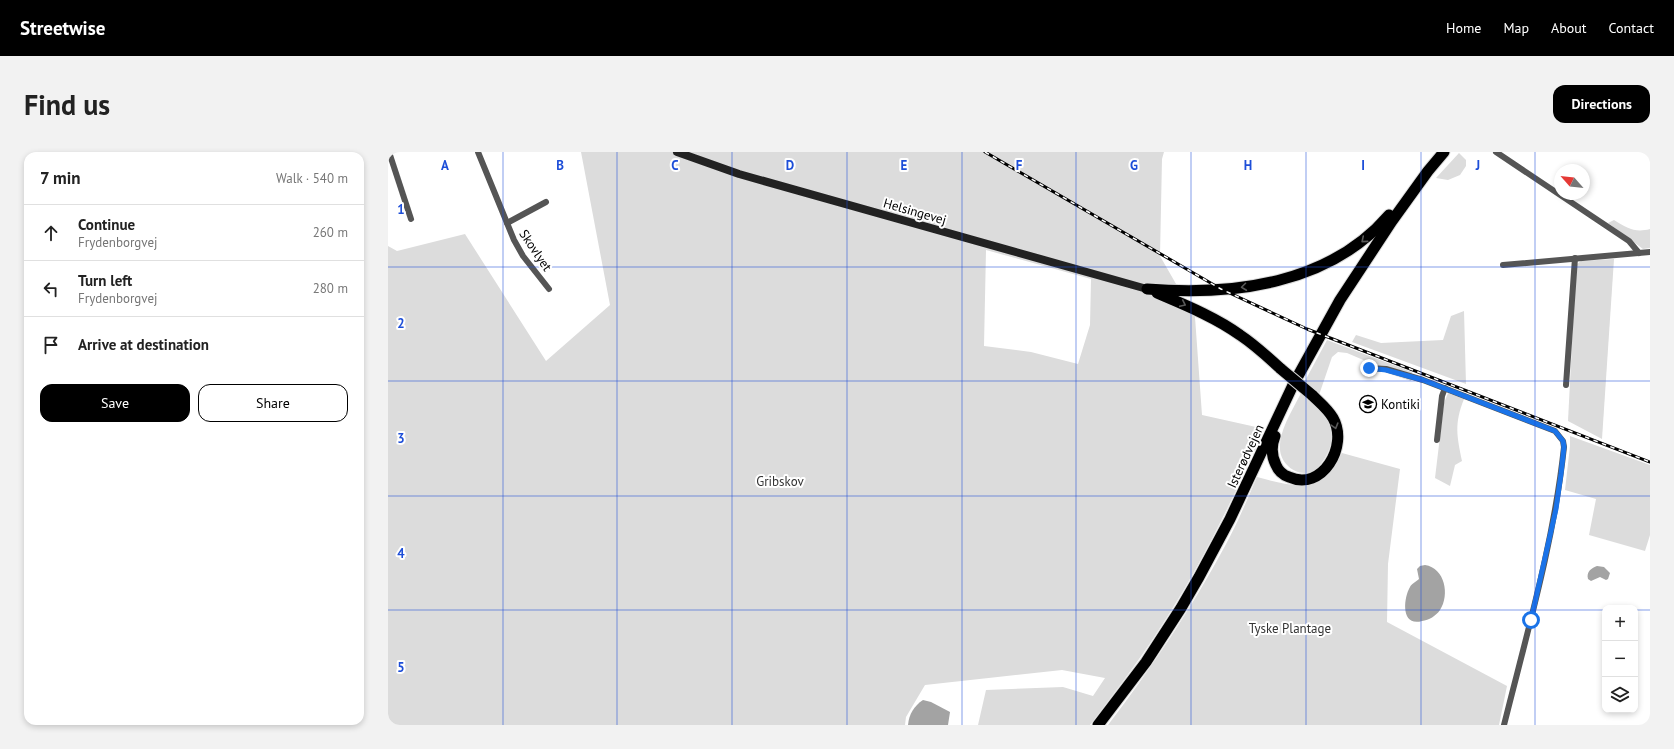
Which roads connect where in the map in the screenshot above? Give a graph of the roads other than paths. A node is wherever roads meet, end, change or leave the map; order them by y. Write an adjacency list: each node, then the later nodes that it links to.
1 (389, 152): 10 (street)
2 (478, 152): 11 (street, Skovlyet)
3 (677, 152): 18 (street, Helsingevej)
4 (1444, 152): 7 (highway, Isterødvejen)
5 (1452, 152): 8 (highway, Isterødvejen)
6 (1496, 152): 14 (street)
7 (1428, 171): 8 (highway, Isterødvejen); 18 (highway, one-way to 18)
8 (1412, 195): 12 (highway, Isterødvejen)
9 (546, 202): 11 (street, Skovlyet)
10 (411, 219)
11 (507, 223): 17 (street, Skovlyet)
12 (1378, 241): 18 (highway, one-way to 12, bridge); 23 (highway, Isterødvejen)
13 (1650, 252): 14 (street)
14 (1639, 253): 15 (street)
15 (1575, 258): 16 (street); 20 (street)
16 (1503, 265)
17 (549, 288)
18 (1147, 289)
19 (1369, 368): 21 (street)
20 (1566, 385)
21 (1445, 388): 22 (street); 24 (street)
22 (1437, 440)
23 (1098, 725)
24 (1504, 725)

